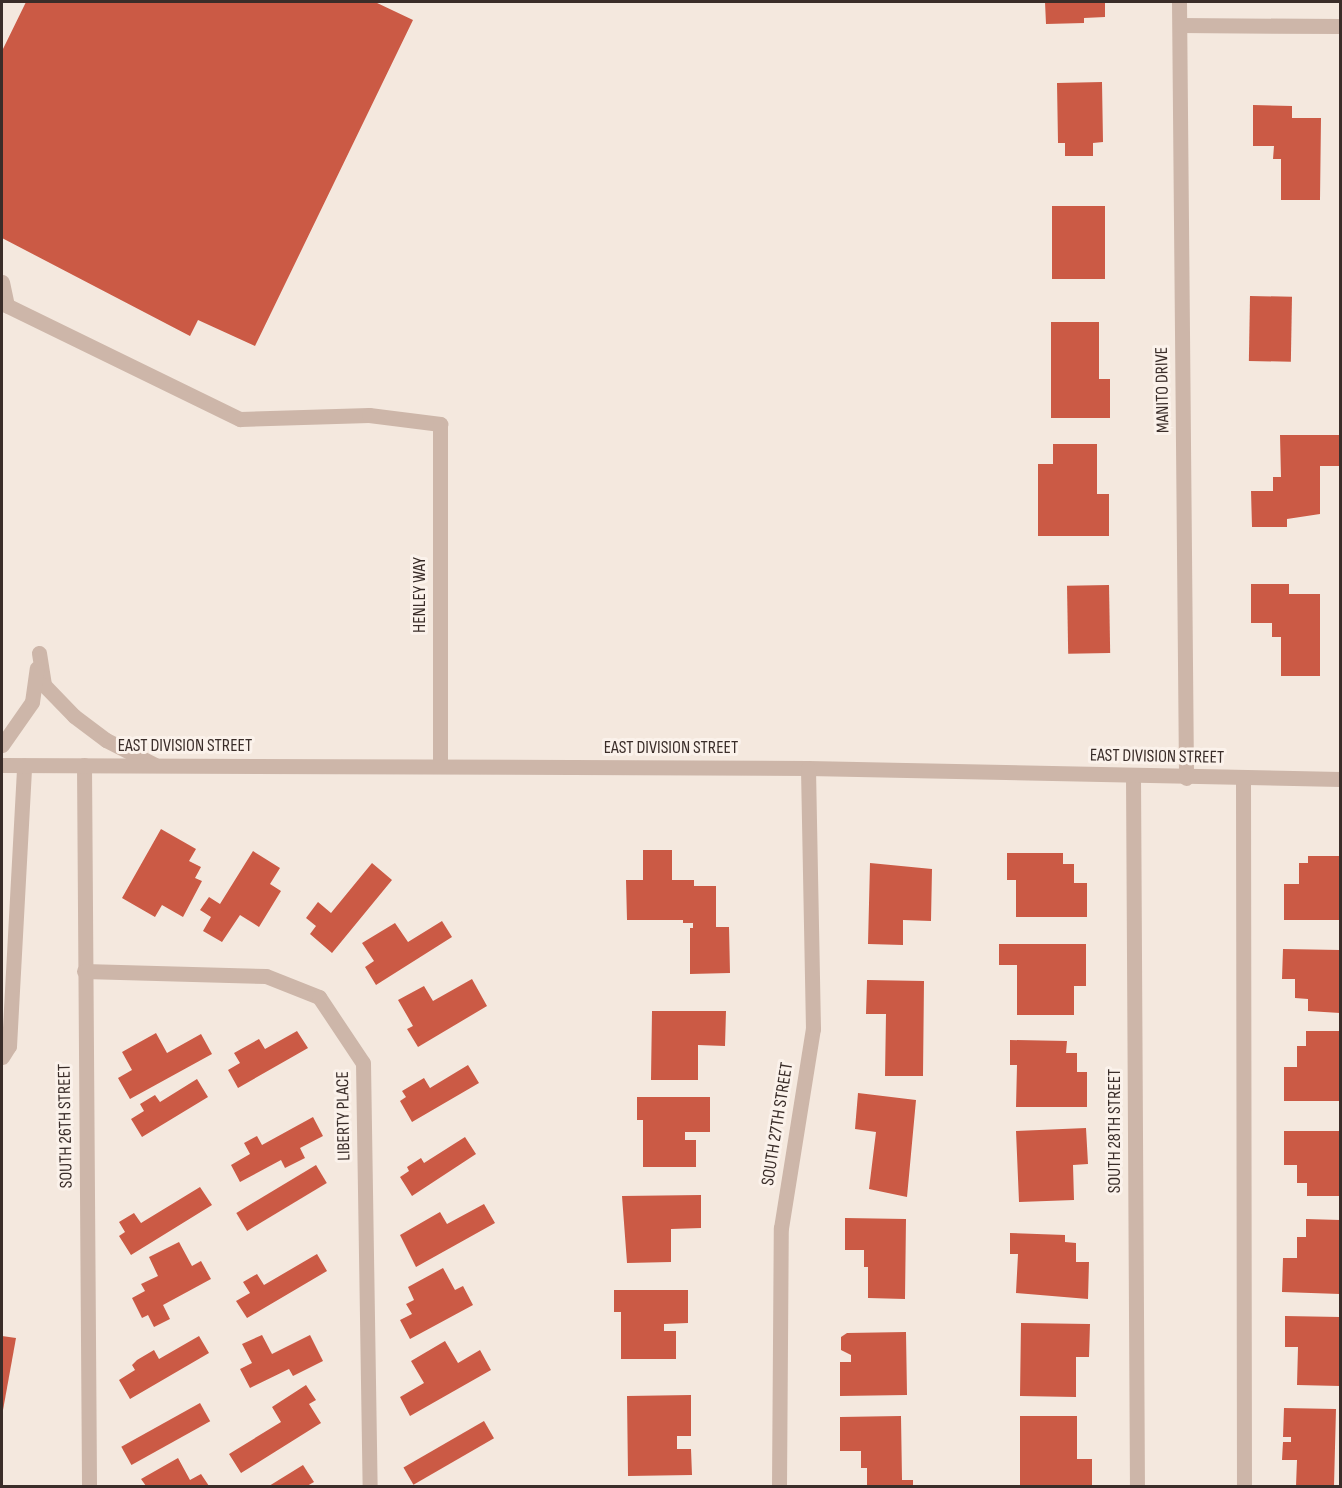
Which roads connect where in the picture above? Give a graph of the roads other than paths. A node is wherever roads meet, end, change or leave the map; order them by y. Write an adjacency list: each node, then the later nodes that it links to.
1 (1179, 2): 2 (street, MANITO DRIVE)
2 (1180, 25): 3 (street); 14 (street, MANITO DRIVE)
3 (1341, 26)
4 (2, 282): 5 (street)
5 (4, 304): 11 (street, HENLEY WAY)
6 (2, 745): 10 (street)
7 (2, 765): 8 (street, EAST DIVISION STREET)
8 (24, 765): 9 (street, EAST DIVISION STREET); 18 (street)
9 (84, 765): 10 (street, EAST DIVISION STREET); 17 (street, SOUTH 26TH STREET)
10 (155, 765): 11 (street, EAST DIVISION STREET)
11 (440, 765): 12 (street, EAST DIVISION STREET)
12 (808, 768): 13 (street, EAST DIVISION STREET); 22 (street, SOUTH 27TH STREET)
13 (1133, 776): 14 (street, EAST DIVISION STREET); 23 (street, SOUTH 28TH STREET)
14 (1186, 778): 15 (street, EAST DIVISION STREET)
15 (1243, 779): 16 (street, EAST DIVISION STREET); 24 (street)
16 (1341, 779)
17 (84, 971): 20 (street, SOUTH 26TH STREET); 21 (street, LIBERTY PLACE)
18 (6, 1004): 19 (street)
19 (2, 1057)
20 (89, 1486)
21 (370, 1486)
22 (779, 1486)
23 (1137, 1486)
24 (1244, 1486)

